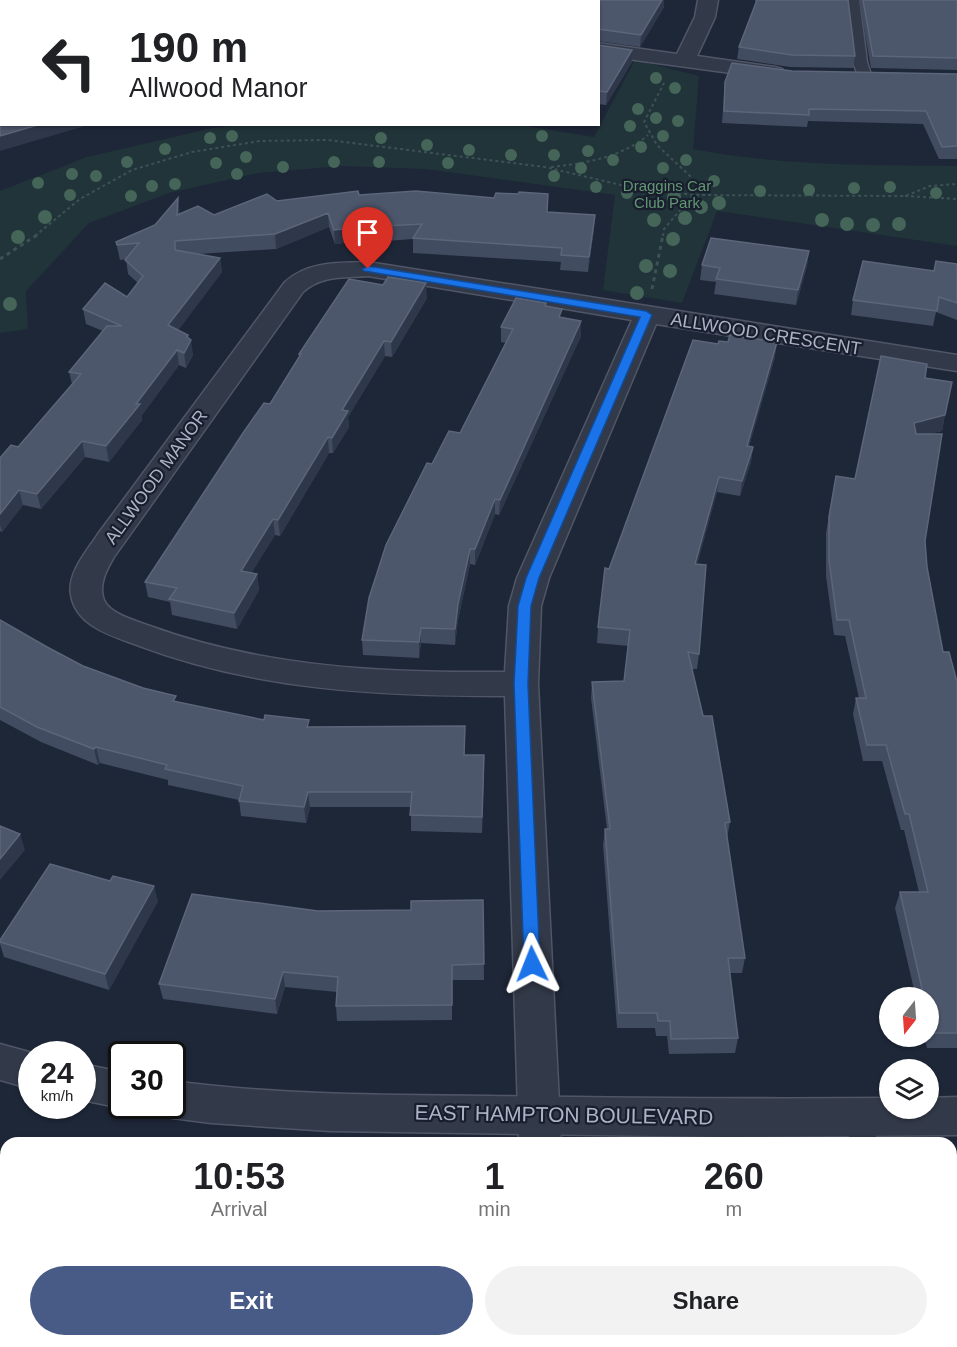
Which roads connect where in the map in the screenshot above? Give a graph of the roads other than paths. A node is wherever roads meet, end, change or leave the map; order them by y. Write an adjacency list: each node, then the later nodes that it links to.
1 (708, 0): 4 (street)
2 (853, 0): 6 (lane)
3 (600, 49): 4 (street)
4 (684, 61): 5 (street)
5 (799, 75)
6 (856, 77): 7 (street)
7 (888, 78)
8 (635, 313): 9 (street, ALLWOOD CRESCENT); 10 (street, ALLWOOD CRESCENT); 10 (street, ALLWOOD MANOR)
9 (957, 363)
10 (521, 684): 15 (street, ALLWOOD CRESCENT)
11 (0, 1062): 12 (street)
12 (18, 1067)
13 (186, 1101): 15 (street, EAST HAMPTON BOULEVARD)
14 (957, 1116): 16 (street, EAST HAMPTON BOULEVARD)
15 (539, 1130): 16 (street, EAST HAMPTON BOULEVARD)
16 (862, 1130)

